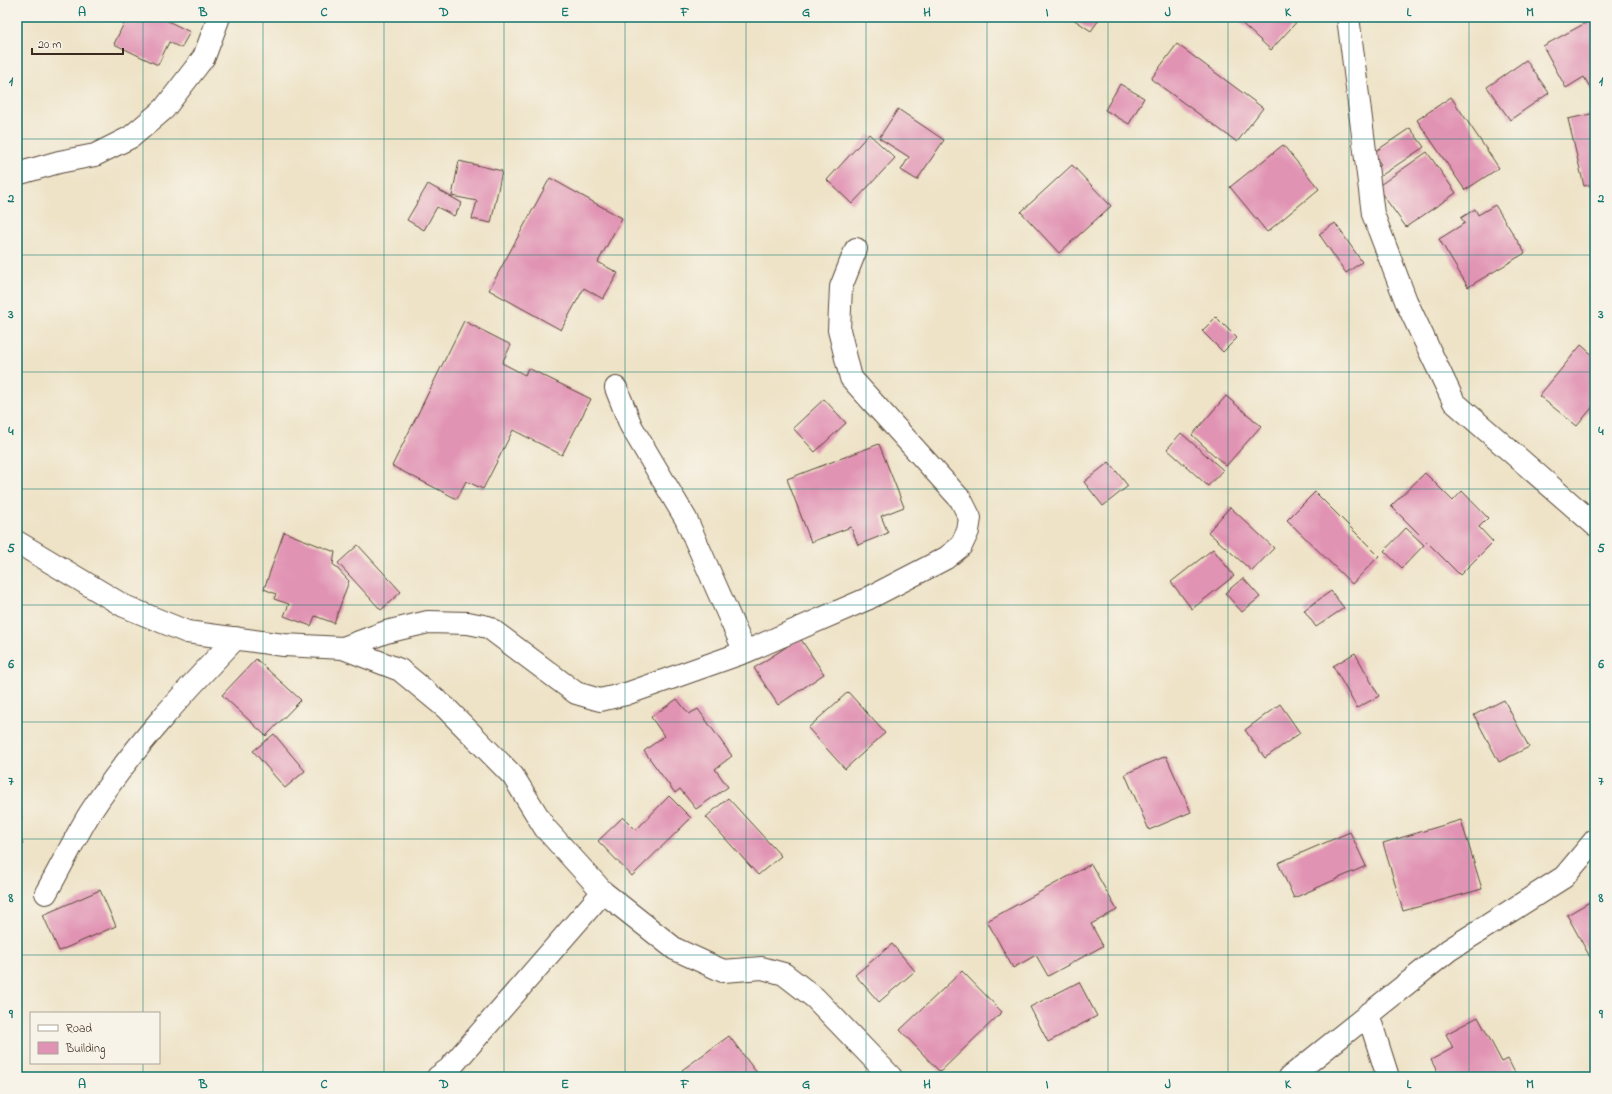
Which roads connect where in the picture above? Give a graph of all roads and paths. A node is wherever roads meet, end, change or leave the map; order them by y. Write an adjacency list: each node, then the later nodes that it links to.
1 (219, 17): 3 (street)
2 (1348, 17): 6 (street)
3 (17, 174)
4 (856, 249): 10 (street)
5 (616, 388): 10 (street)
6 (1595, 525)
7 (17, 542): 8 (street)
8 (236, 638): 9 (street); 13 (street)
9 (343, 648): 10 (street); 12 (street)
10 (745, 652)
11 (1595, 840): 14 (street)
12 (603, 892): 15 (street); 16 (street)
13 (46, 893)
14 (1368, 1014): 17 (street); 18 (street)
15 (438, 1077)
16 (891, 1077)
17 (1290, 1077)
18 (1388, 1077)

